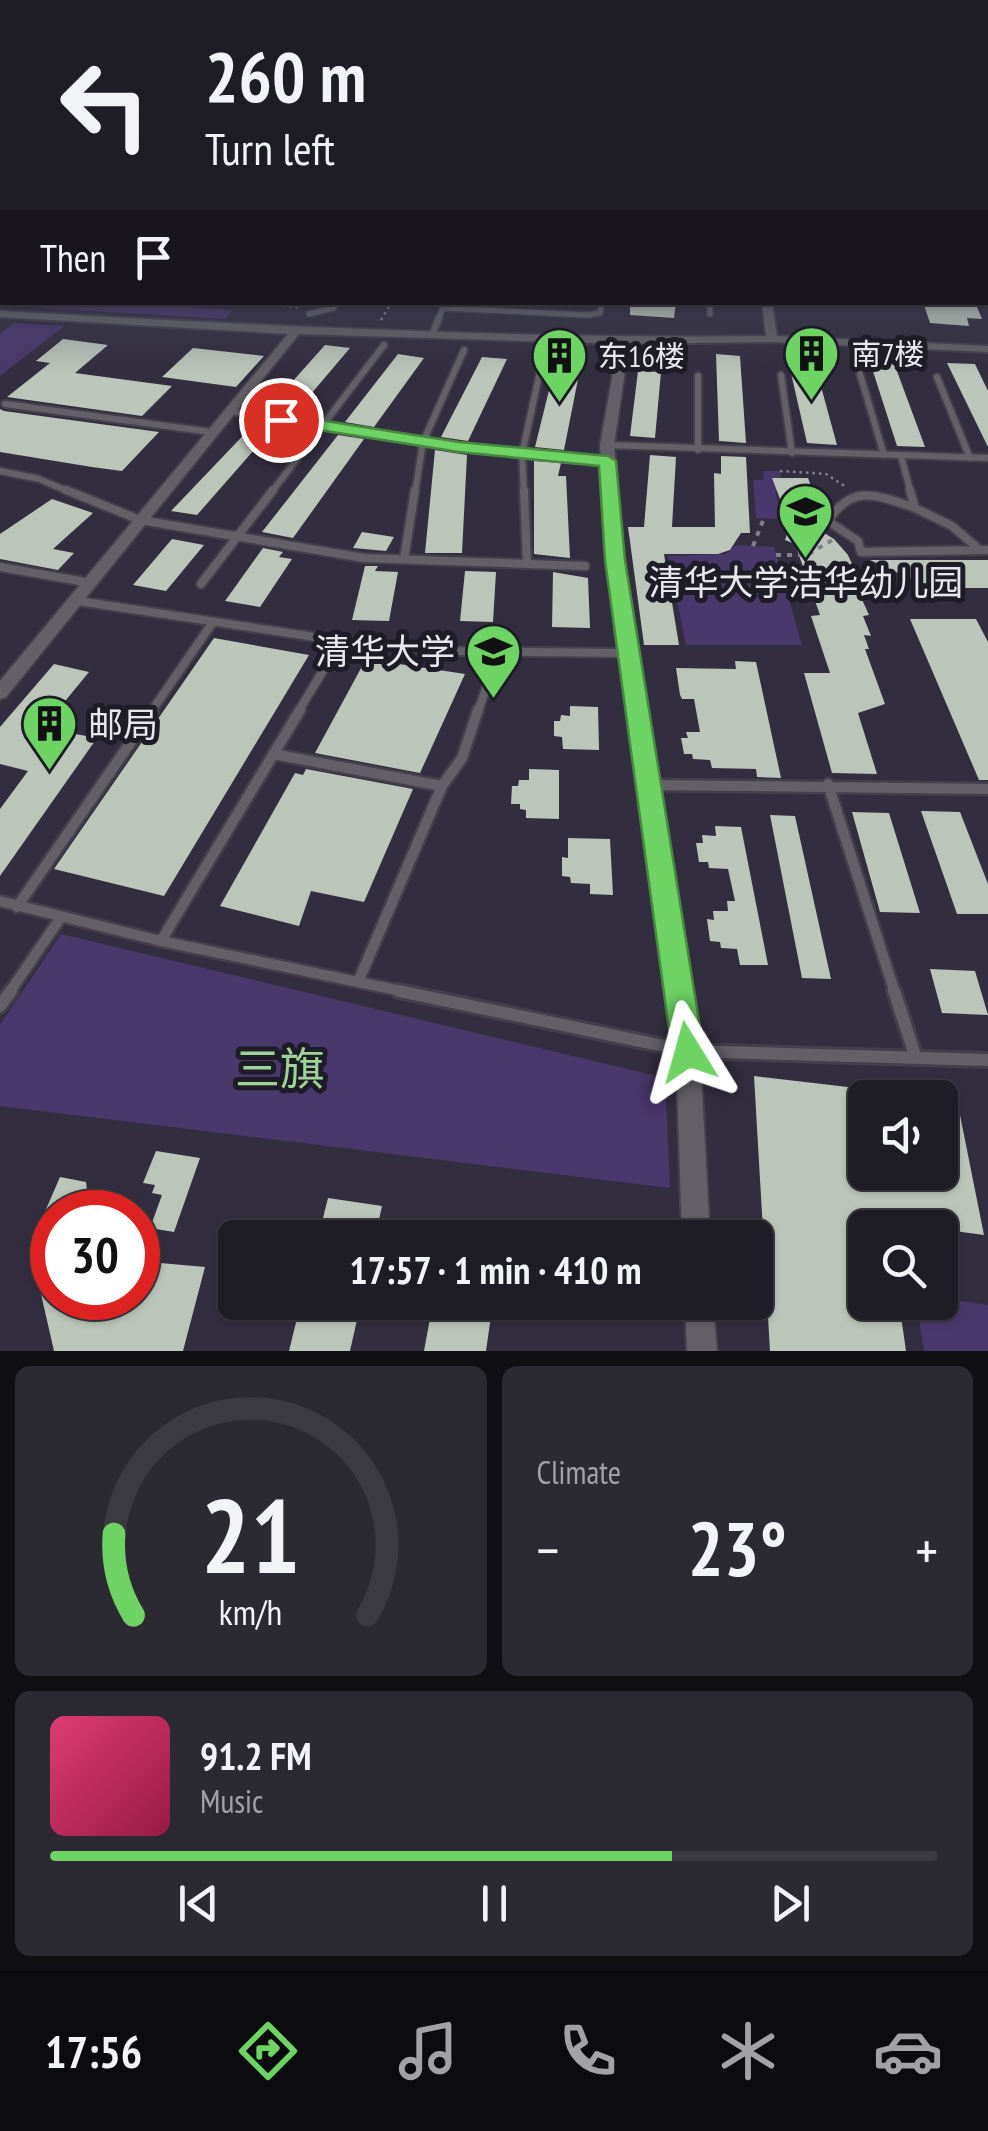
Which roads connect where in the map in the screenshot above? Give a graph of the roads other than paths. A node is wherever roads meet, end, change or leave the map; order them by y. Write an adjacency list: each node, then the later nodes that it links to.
1 (336, 305): 6 (lane)
2 (601, 305): 5 (lane)
3 (710, 305): 7 (lane)
4 (767, 305): 11 (street)
5 (444, 306): 10 (lane)
6 (311, 311): 9 (lane)
7 (710, 314)
8 (2, 315): 9 (street)
9 (296, 331): 10 (street); 22 (street)
10 (432, 335): 12 (street)
11 (772, 340): 12 (street); 14 (street)
12 (624, 341): 27 (street)
13 (384, 345): 23 (lane)
14 (988, 349)
15 (464, 350): 25 (lane)
16 (544, 353): 29 (lane)
17 (860, 374): 30 (lane)
18 (781, 375): 28 (lane)
19 (698, 376): 26 (lane)
20 (937, 377): 32 (lane)
21 (5, 404): 24 (lane)
22 (229, 411): 23 (lane); 24 (street)
23 (320, 426): 25 (lane); 37 (lane)
24 (211, 432): 36 (street)
25 (422, 442): 29 (lane); 39 (lane)
26 (698, 450): 27 (lane); 28 (lane)
27 (607, 453): 29 (lane); 49 (street)
28 (792, 453): 30 (lane)
29 (522, 454): 40 (lane)
30 (884, 455): 31 (lane)
31 (901, 456): 32 (lane); 35 (lane)
32 (970, 458): 33 (lane)
33 (988, 458)
34 (0, 471): 36 (lane)
35 (915, 508): 38 (lane); 38 (lane)
36 (140, 520): 37 (lane); 43 (street)
37 (238, 534): 39 (lane); 44 (lane)
38 (984, 550)
39 (404, 559): 40 (lane)
40 (528, 564): 41 (lane)
41 (585, 566)
42 (0, 567): 43 (lane)
43 (92, 583): 45 (street)
44 (201, 584)
45 (78, 601): 46 (lane); 50 (street)
46 (213, 622): 47 (lane); 57 (lane)
47 (342, 641): 48 (lane); 51 (lane)
48 (499, 649): 49 (lane); 54 (lane)
49 (629, 652): 53 (street)
50 (0, 693)
51 (274, 754): 54 (lane); 59 (lane)
52 (828, 784): 53 (lane); 55 (lane); 63 (lane)
53 (651, 785): 62 (street)
54 (442, 786): 60 (lane)
55 (988, 788)
56 (0, 901): 57 (lane)
57 (17, 906): 58 (lane)
58 (61, 917): 59 (lane); 61 (lane)
59 (161, 941): 60 (lane)
60 (358, 982): 62 (lane)
61 (0, 1006)
62 (688, 1052): 63 (lane); 65 (street)
63 (916, 1058): 64 (lane)
64 (988, 1060)
65 (695, 1220)
66 (701, 1320): 67 (street)
67 (702, 1351)

